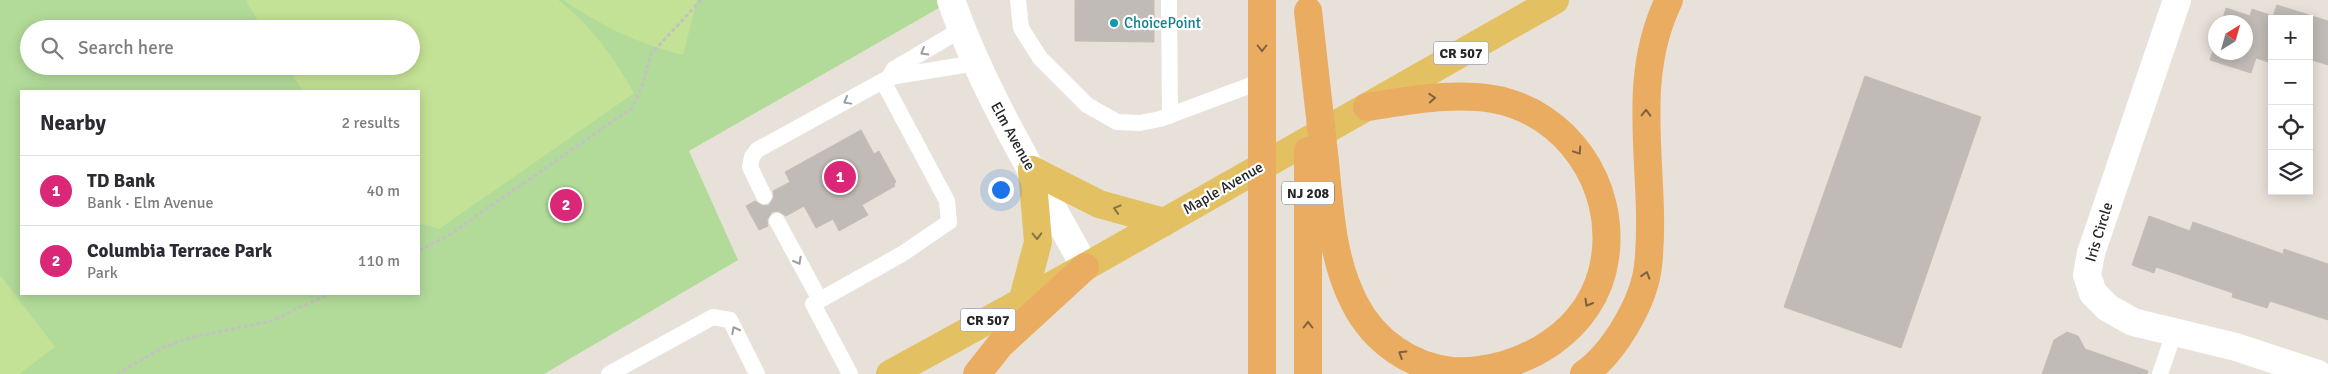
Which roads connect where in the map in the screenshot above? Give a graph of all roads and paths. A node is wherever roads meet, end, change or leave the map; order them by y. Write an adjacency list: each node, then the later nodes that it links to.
1 (701, 0): 20 (path)
2 (951, 0): 10 (street, Elm Avenue)
3 (1018, 0): 15 (lane)
4 (1169, 0): 15 (lane)
5 (1262, 0): 13 (highway, NJ 208, one-way to 13)
6 (1555, 0): 14 (main road, Maple Avenue / CR 507)
7 (1669, 0): 35 (highway, one-way to 7)
8 (2176, 0): 25 (street, Iris Circle)
9 (1308, 6): 14 (highway, one-way to 9); 34 (highway, NJ 208, one-way to 9)
10 (962, 29): 11 (street, Elm Avenue); 12 (lane, one-way to 12)
11 (976, 63): 12 (lane); 16 (street, Elm Avenue)
12 (890, 77): 17 (lane, one-way to 17); 23 (lane)
13 (1262, 89): 15 (lane); 32 (highway); 33 (highway, NJ 208)
14 (1367, 107): 18 (main road, Maple Avenue / CR 507)
15 (1170, 116)
16 (1032, 170): 18 (main road, one-way to 16); 21 (street, Elm Avenue); 24 (main road, one-way to 24)
17 (764, 196)
18 (1175, 215): 21 (main road, Maple Avenue / CR 507)
19 (777, 221): 23 (lane, one-way to 23)
20 (420, 250)
21 (1085, 267): 24 (main road, Maple Avenue / CR 507); 31 (highway)
22 (327, 295): 26 (path)
23 (820, 300): 29 (lane)
24 (1022, 302): 30 (main road, Maple Avenue / CR 507)
25 (2175, 330): 36 (lane); 37 (street, Iris Circle)
26 (117, 374)
27 (609, 374): 28 (lane, one-way to 27)
28 (757, 374)
29 (850, 374)
30 (890, 374)
31 (977, 374)
32 (1246, 374)
33 (1262, 374)
34 (1308, 374)
35 (1584, 374)
36 (2160, 374)
37 (2318, 374)

